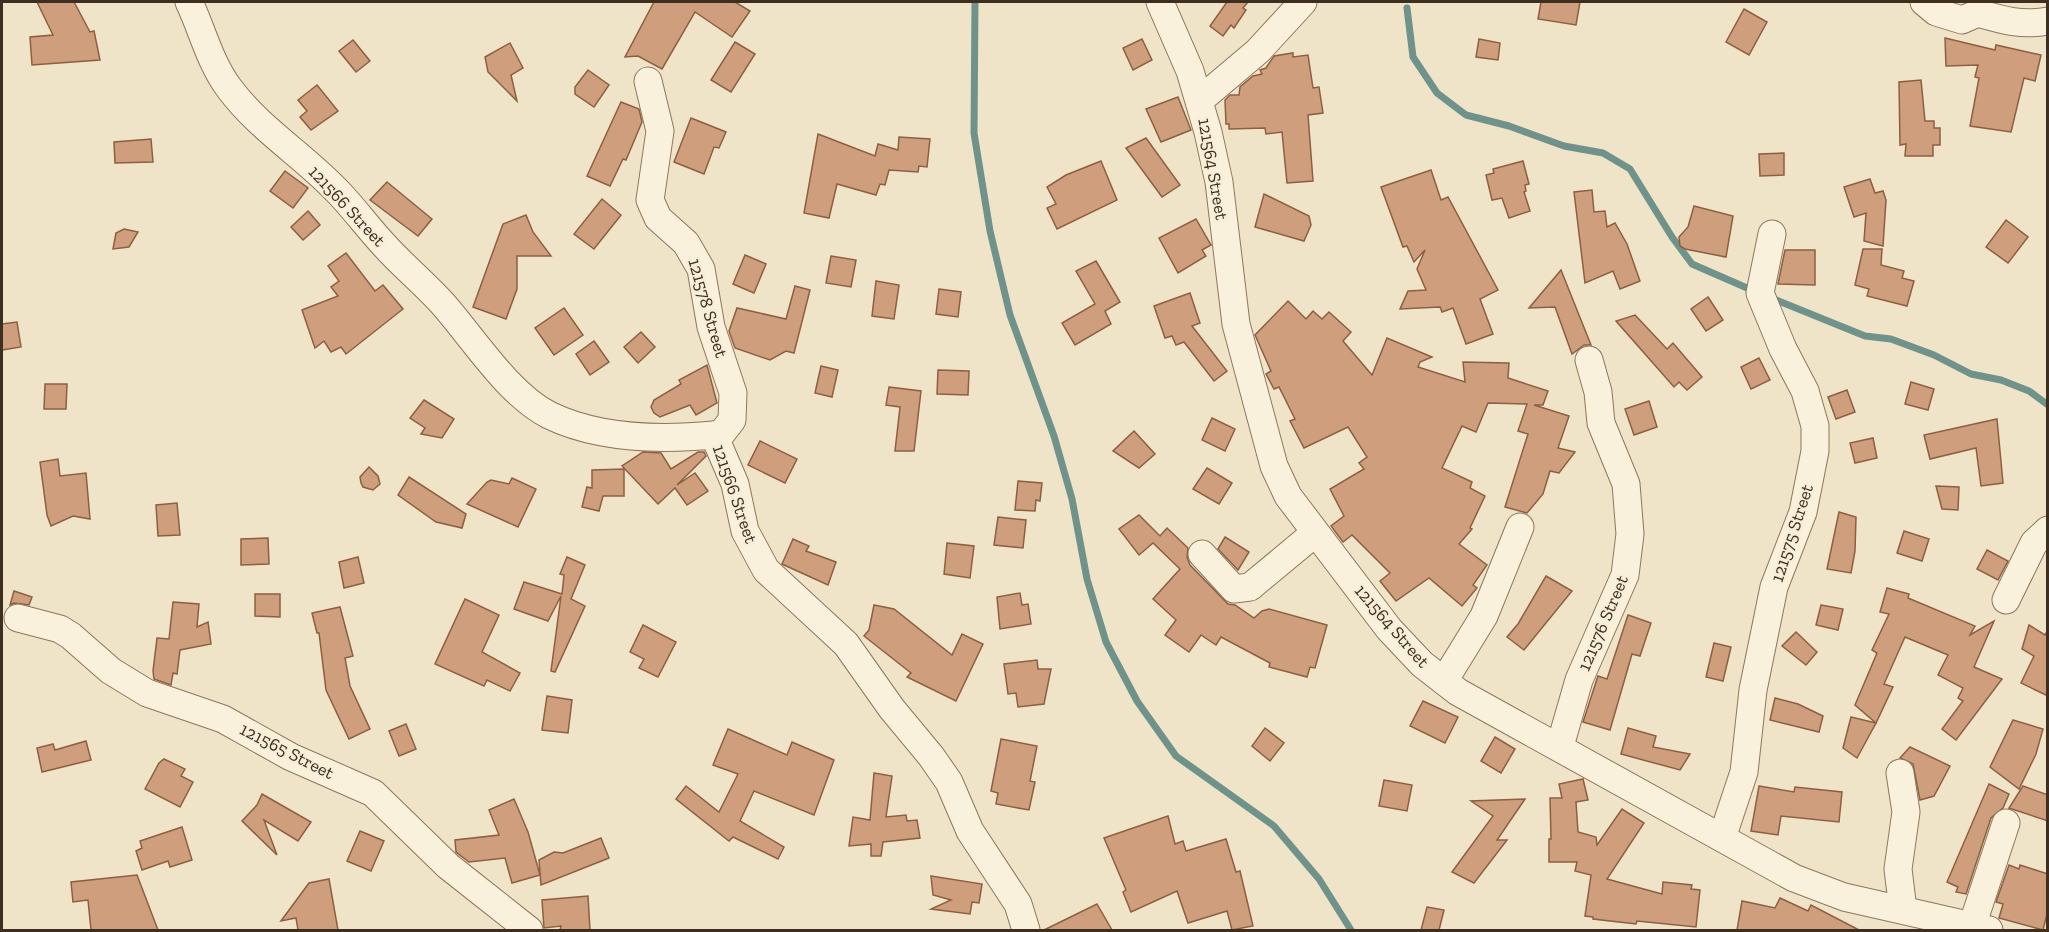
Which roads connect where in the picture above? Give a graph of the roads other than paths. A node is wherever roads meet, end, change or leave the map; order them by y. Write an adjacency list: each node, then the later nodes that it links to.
1 (189, 2): 10 (street, 121566 Street)
2 (1160, 2): 7 (street, 121564 Street)
3 (1303, 2): 7 (street)
4 (1923, 2): 5 (street)
5 (2048, 21)
6 (648, 81): 10 (street, 121578 Street)
7 (1200, 100): 13 (street, 121564 Street)
8 (1772, 234): 21 (street, 121575 Street)
9 (1589, 360): 18 (street, 121576 Street)
10 (714, 435): 25 (street, 121566 Street)
11 (1520, 527): 17 (street)
12 (2048, 530): 15 (street)
13 (1315, 534): 14 (street); 17 (street, 121564 Street)
14 (1202, 554)
15 (2006, 600)
16 (18, 618): 24 (street, 121565 Street)
17 (1444, 681): 18 (street, 121564 Street)
18 (1560, 746): 21 (street, 121564 Street)
19 (1900, 773): 22 (street)
20 (2006, 823): 23 (street)
21 (1722, 838): 22 (street, 121564 Street)
22 (1903, 910): 23 (street, 121564 Street)
23 (1980, 928)
24 (529, 930)
25 (1026, 930)

